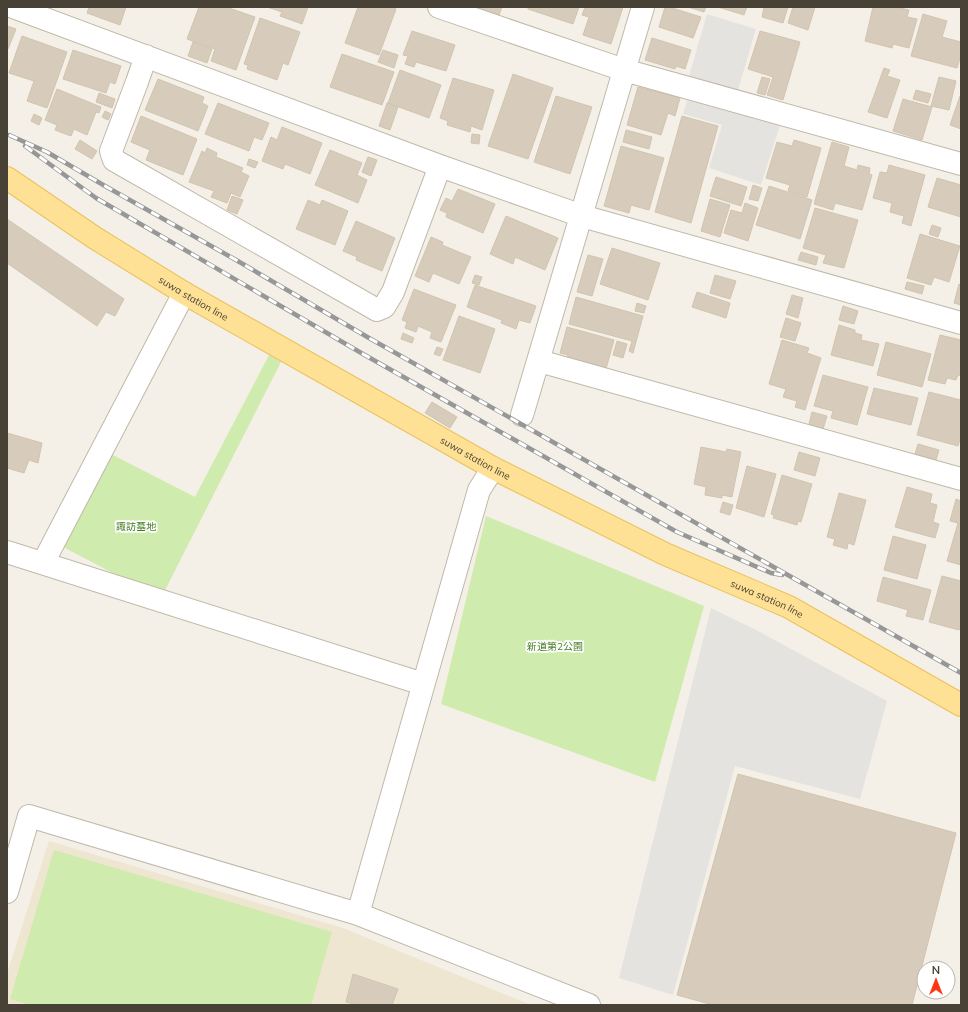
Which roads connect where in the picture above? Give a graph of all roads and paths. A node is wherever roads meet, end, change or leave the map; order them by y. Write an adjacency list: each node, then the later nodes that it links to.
1 (13, 7): 4 (street)
2 (438, 7): 5 (street)
3 (643, 7): 5 (street)
4 (146, 56): 7 (street); 7 (street)
5 (624, 70): 6 (street); 9 (street)
6 (961, 164)
7 (440, 166): 9 (street)
8 (7, 178): 10 (main road, suwa station line)
9 (582, 216): 11 (street); 12 (street)
10 (184, 293): 14 (main road, suwa station line); 17 (street)
11 (961, 322)
12 (539, 361): 13 (street); 15 (street)
13 (522, 414)
14 (493, 468): 18 (street); 19 (main road, suwa station line)
15 (961, 479)
16 (7, 552): 17 (street)
17 (43, 563): 18 (street)
18 (423, 684): 21 (street)
19 (961, 705)
20 (7, 892): 21 (street)
21 (358, 914): 22 (street)
22 (589, 1005)

